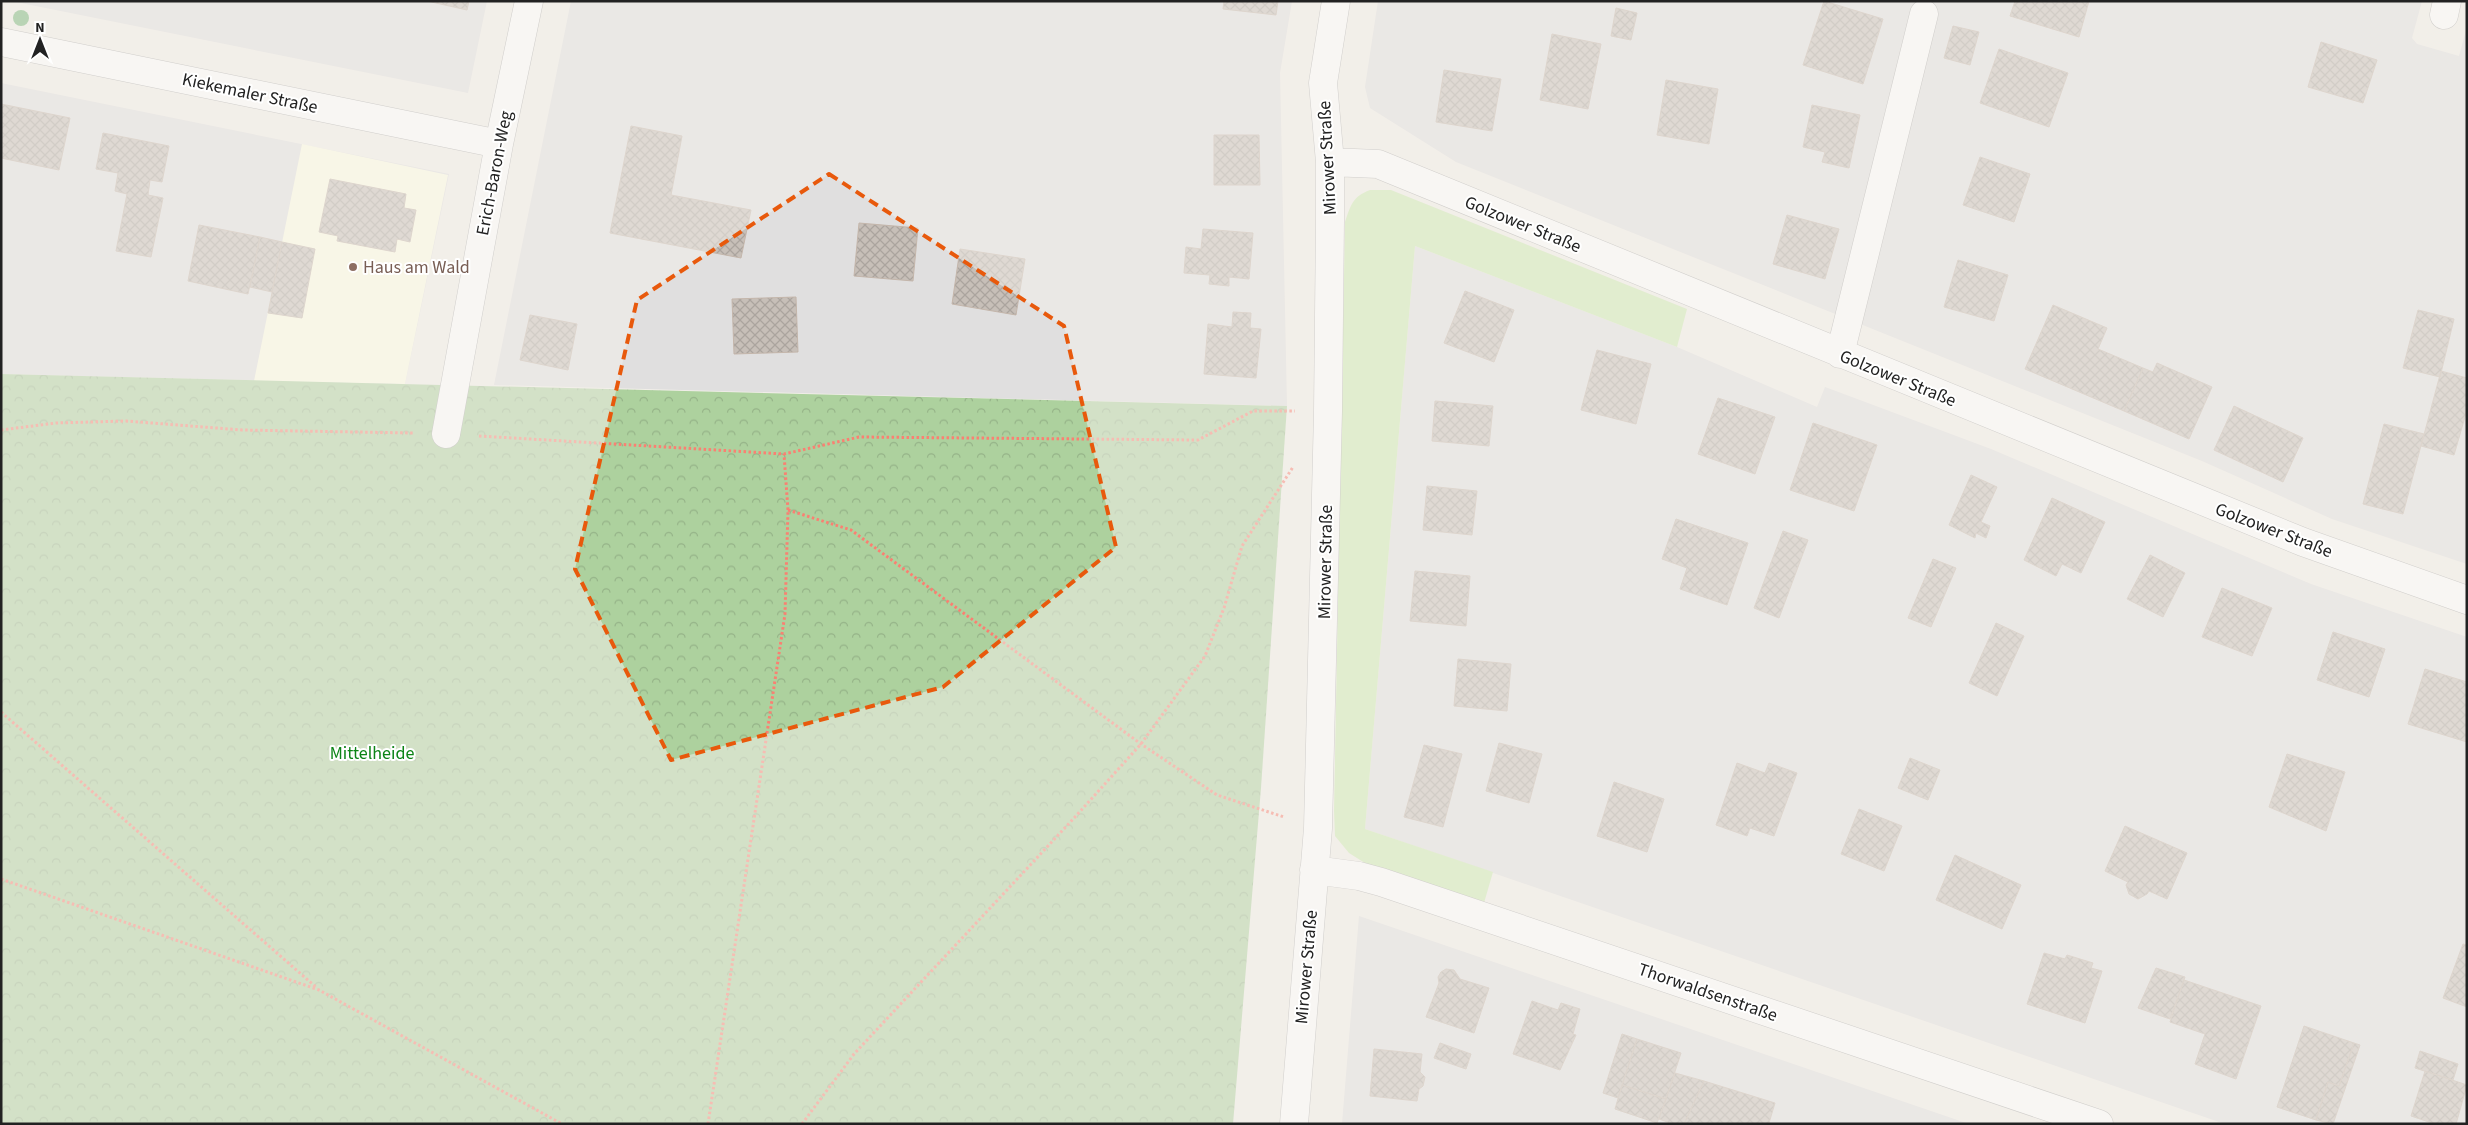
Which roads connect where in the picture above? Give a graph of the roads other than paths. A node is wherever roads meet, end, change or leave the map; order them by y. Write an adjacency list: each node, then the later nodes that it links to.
1 (529, 1): 5 (street, Erich-Baron-Weg)
2 (1336, 1): 6 (street, Mirower Straße)
3 (1924, 14): 7 (street)
4 (1, 42): 5 (street, Kiekemaler Straße)
5 (499, 144): 8 (street, Erich-Baron-Weg)
6 (1330, 162): 7 (street, Golzower Straße); 10 (street, Mirower Straße)
7 (1840, 354): 9 (street, Golzower Straße)
8 (446, 434)
9 (2467, 600)
10 (1314, 870): 11 (street, Mirower Straße); 12 (street, Thorwaldsenstraße)
11 (1294, 1124)
12 (2099, 1124)

